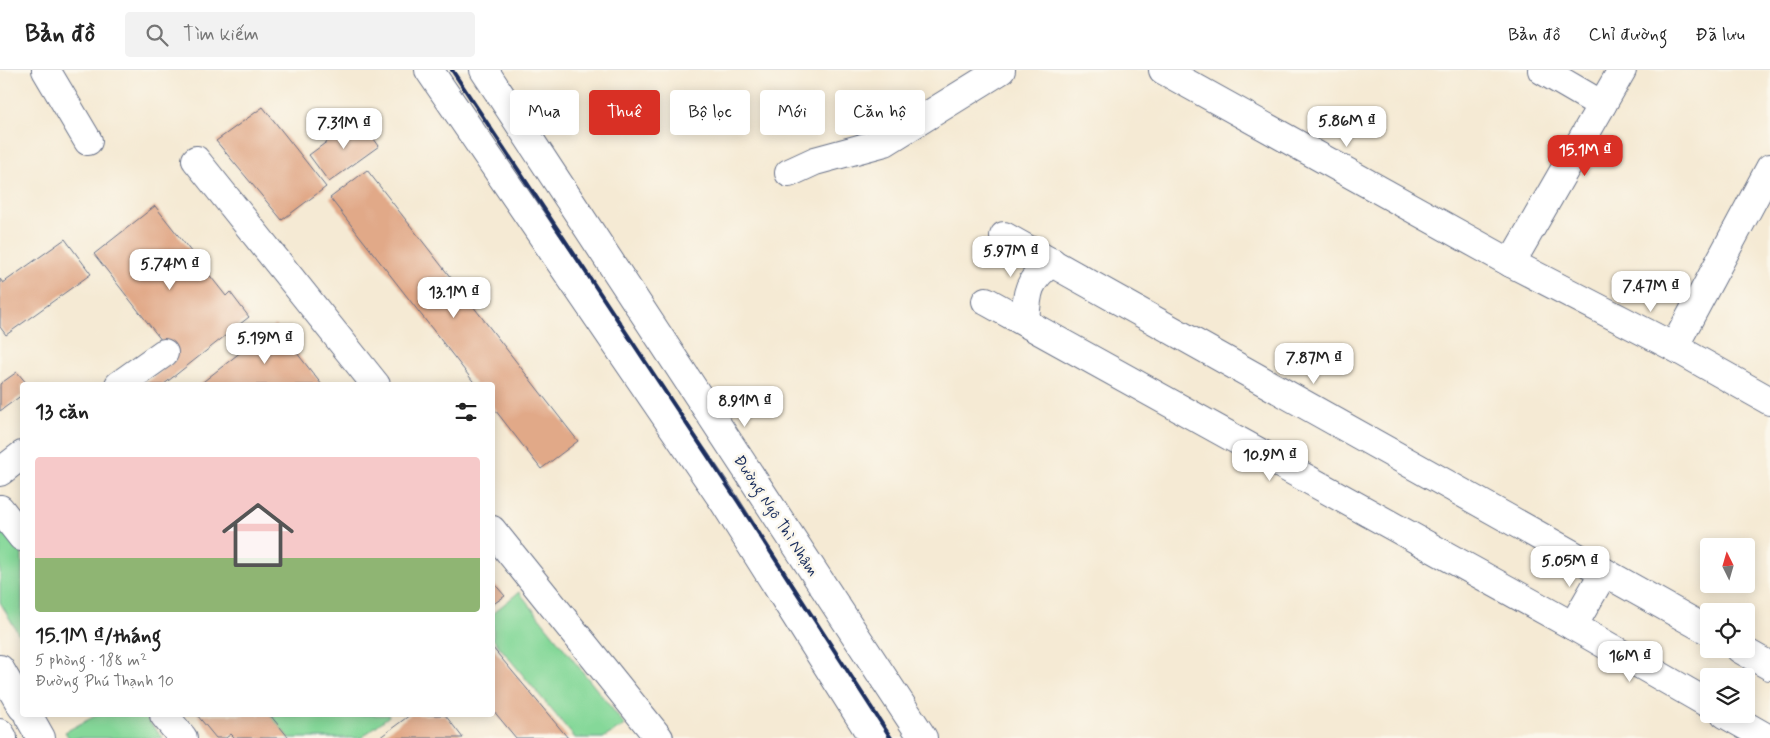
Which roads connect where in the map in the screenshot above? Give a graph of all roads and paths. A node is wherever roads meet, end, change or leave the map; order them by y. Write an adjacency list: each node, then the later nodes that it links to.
1 (46, 70): 9 (street)
2 (429, 70): 42 (street)
3 (484, 70): 43 (street, Đường Ngô Thì Nhậm)
4 (1001, 70): 12 (street)
5 (1163, 70): 15 (street)
6 (1542, 70): 8 (street)
7 (1622, 70): 8 (street)
8 (1602, 105): 15 (street)
9 (88, 141)
10 (196, 160): 21 (street)
11 (1770, 168): 18 (street)
12 (789, 173)
13 (1004, 236): 14 (street)
14 (1052, 262): 17 (street); 28 (street)
15 (1511, 264): 18 (street)
16 (986, 301): 17 (street)
17 (1025, 322): 29 (street)
18 (1674, 347): 22 (street)
19 (164, 353): 20 (street)
20 (123, 382)
21 (374, 382)
22 (1770, 401)
23 (20, 457): 24 (street)
24 (0, 472)
25 (0, 509): 27 (street)
26 (495, 534): 41 (street)
27 (20, 535)
28 (1604, 572): 29 (street); 30 (street)
29 (1573, 626): 34 (street)
30 (1700, 626)
31 (1755, 658): 32 (street)
32 (1770, 666)
33 (0, 669): 35 (street)
34 (1700, 699)
35 (20, 704)
36 (166, 717): 40 (street)
37 (1741, 723): 44 (street)
38 (0, 733): 39 (street)
39 (3, 738)
40 (183, 738)
41 (659, 738)
42 (873, 738)
43 (923, 738)
44 (1767, 738)

